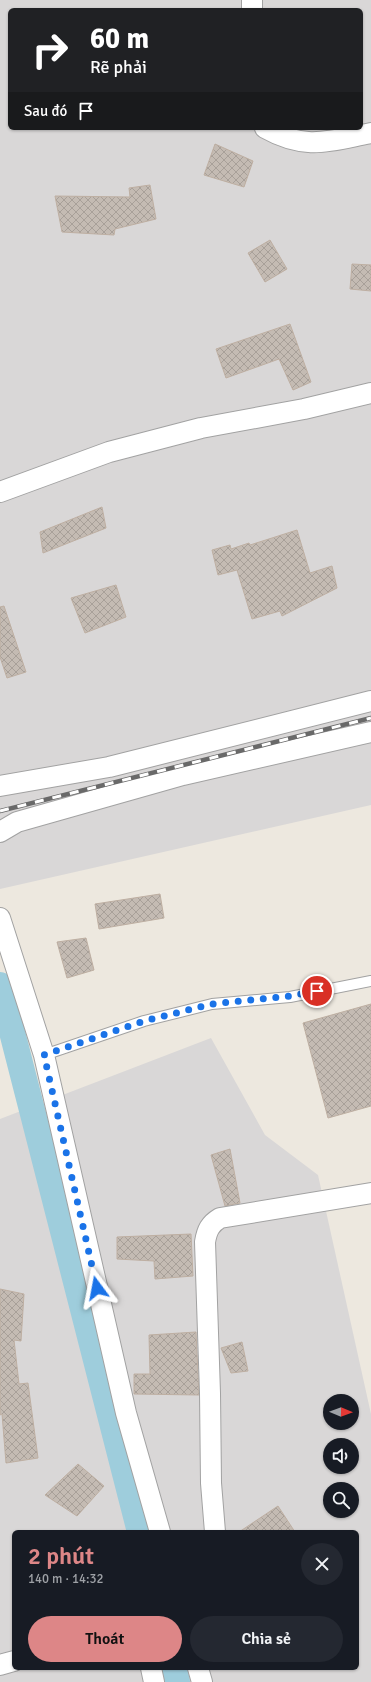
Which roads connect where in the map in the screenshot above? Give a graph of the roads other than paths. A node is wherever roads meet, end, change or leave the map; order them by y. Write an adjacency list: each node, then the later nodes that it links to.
1 (269, 130): 2 (street)
2 (371, 133)
3 (371, 393): 4 (street)
4 (0, 492)
5 (371, 701): 7 (street)
6 (371, 732): 8 (street)
7 (0, 786)
8 (0, 832)
9 (0, 918): 11 (street)
10 (371, 981): 11 (lane)
11 (44, 1055): 13 (street)
12 (371, 1193): 14 (street)
13 (159, 1530)
14 (215, 1530)
15 (12, 1662): 16 (street)
16 (0, 1665)
17 (151, 1670): 19 (street)
18 (199, 1670): 20 (street)
19 (154, 1682)
20 (202, 1682)

